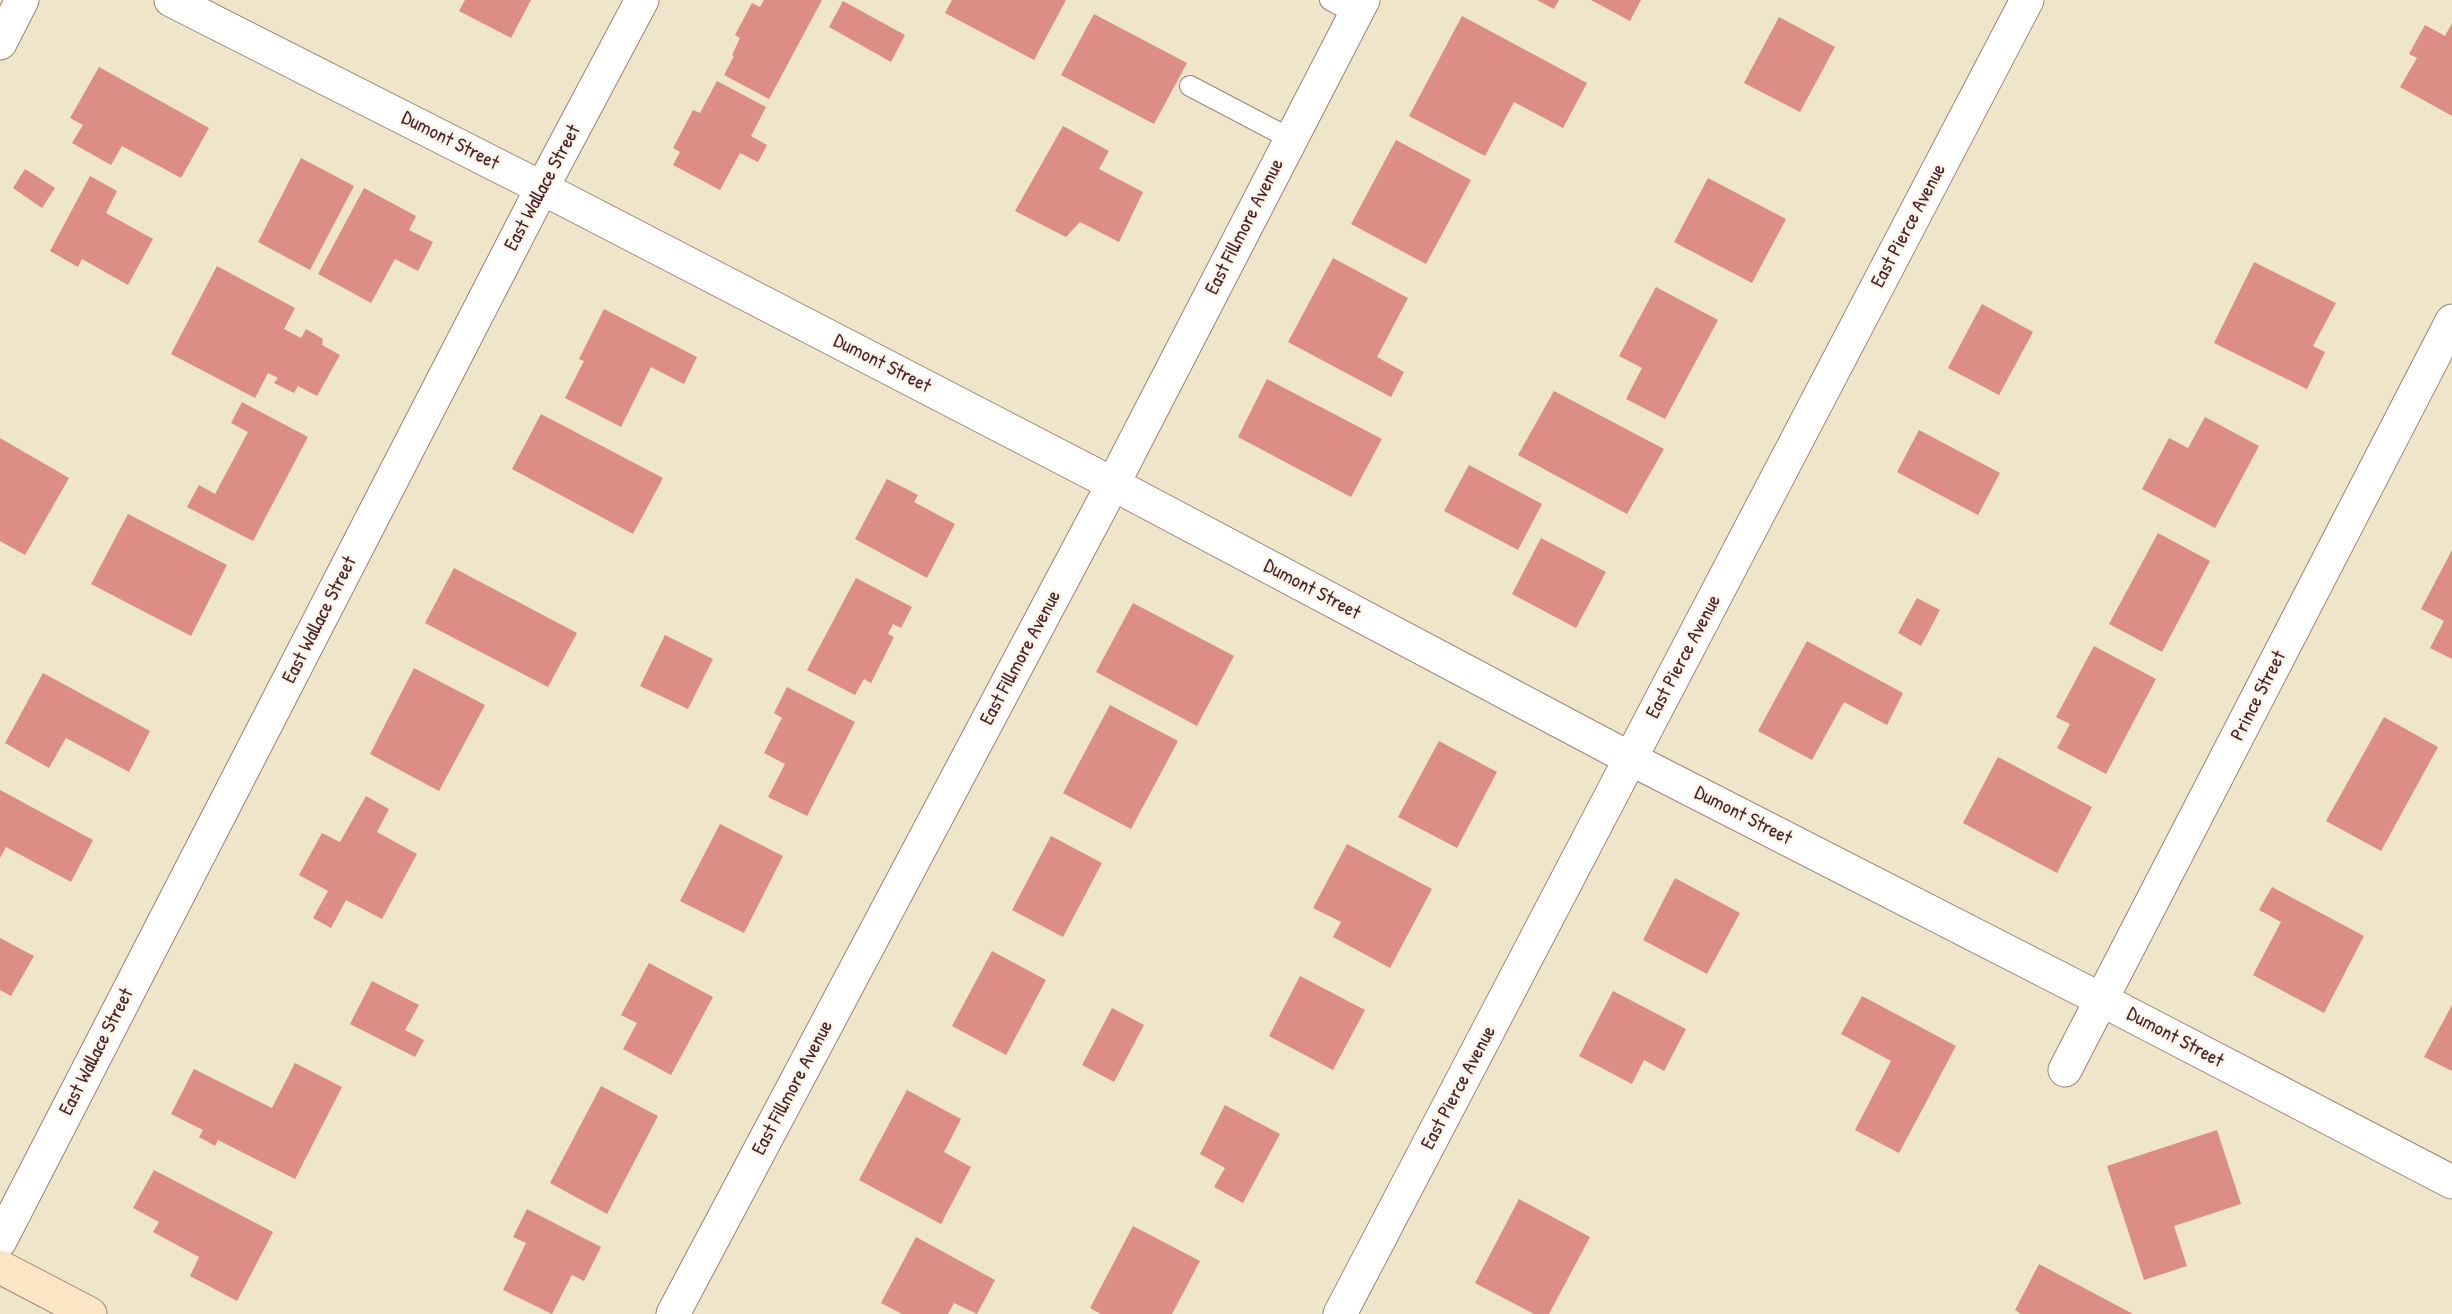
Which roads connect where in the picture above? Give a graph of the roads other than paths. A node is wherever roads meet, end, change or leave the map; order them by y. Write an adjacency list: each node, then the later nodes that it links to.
1 (22, 0): 6 (street)
2 (171, 0): 9 (street, Dumont Street)
3 (642, 0): 9 (street, East Wallace Street)
4 (2027, 0): 12 (street, East Pierce Avenue)
5 (1350, 4): 8 (street, East Fillmore Avenue)
6 (0, 43)
7 (1190, 86): 8 (lane)
8 (1291, 139): 11 (street, East Fillmore Avenue)
9 (542, 188): 11 (street, Dumont Street); 16 (street, East Wallace Street)
10 (2452, 321): 13 (street, Prince Street)
11 (1113, 484): 12 (street, Dumont Street); 19 (street, East Fillmore Avenue)
12 (1631, 759): 13 (street, Dumont Street); 20 (street, East Pierce Avenue)
13 (2102, 1000): 14 (street, Prince Street); 15 (street, Dumont Street)
14 (2065, 1070)
15 (2452, 1182)
16 (0, 1241)
17 (0, 1267): 18 (street)
18 (90, 1314)
19 (673, 1314)
20 (1340, 1314)

